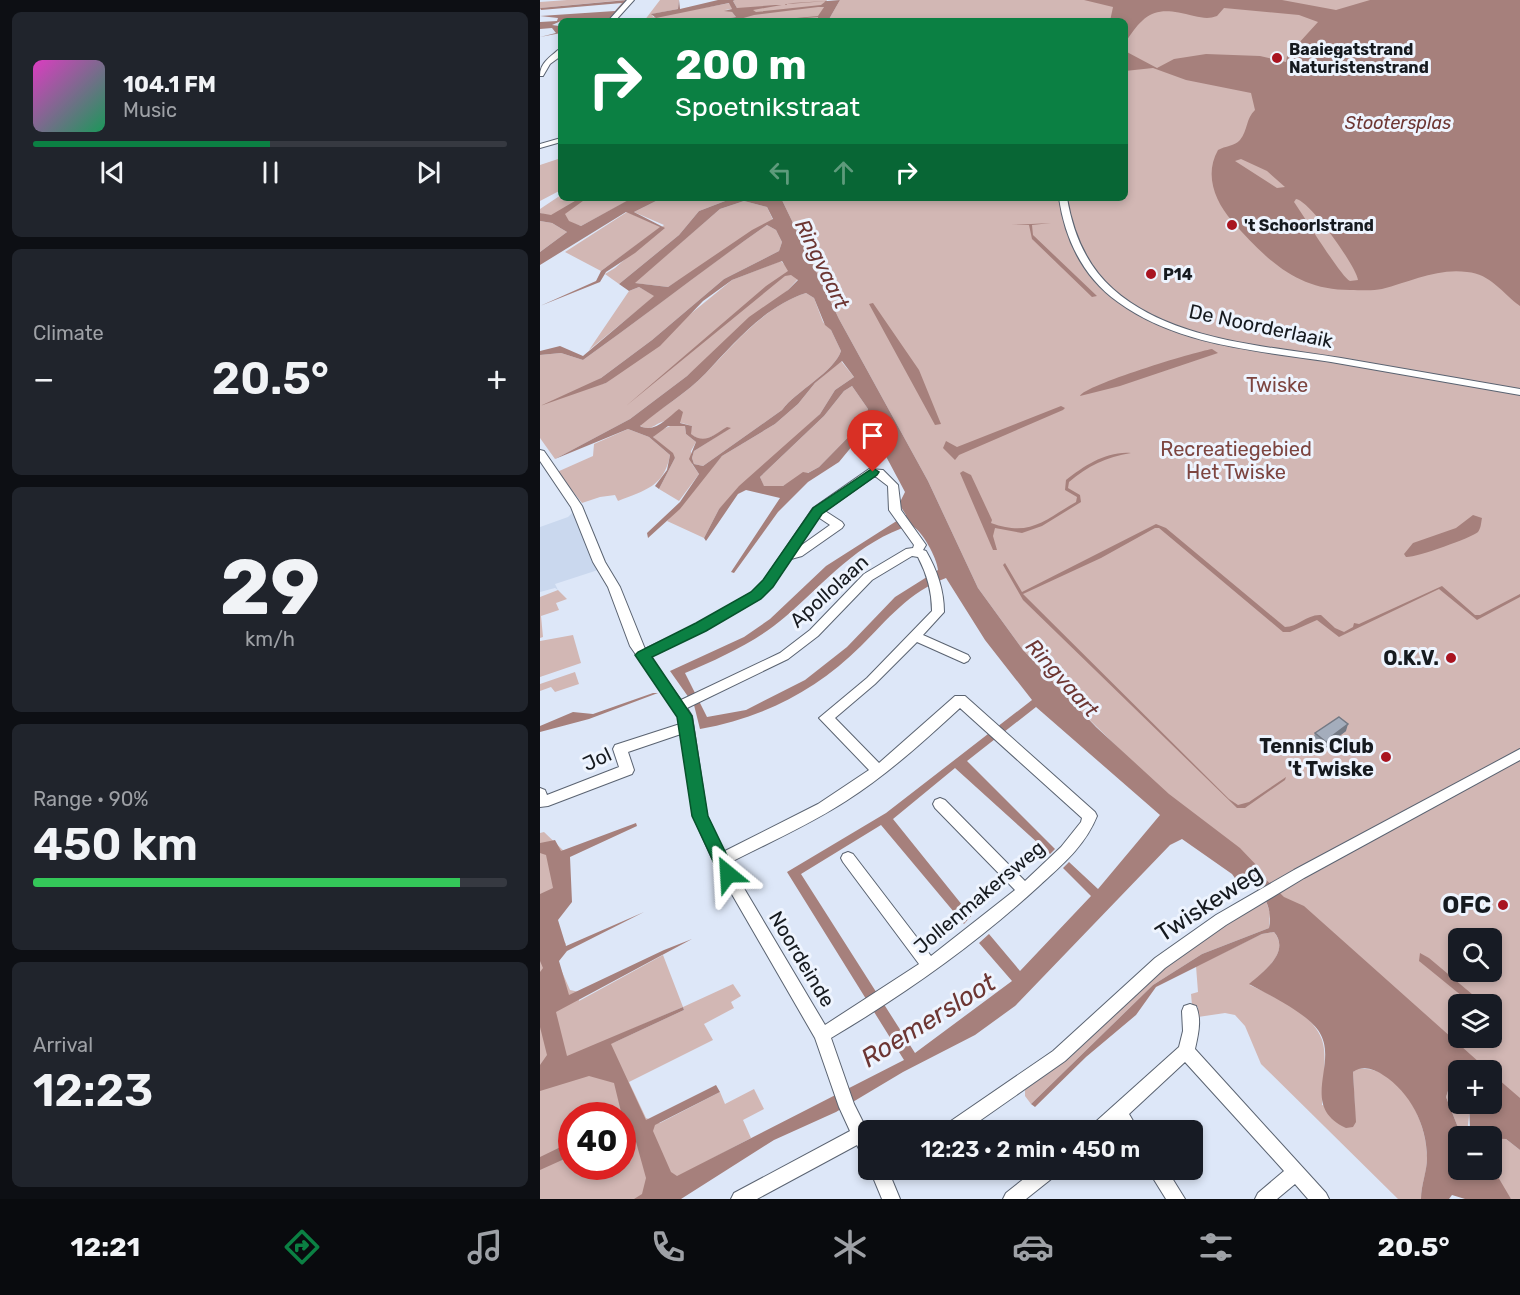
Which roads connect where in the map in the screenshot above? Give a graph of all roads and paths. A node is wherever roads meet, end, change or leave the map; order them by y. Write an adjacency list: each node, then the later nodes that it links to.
1 (631, 0): 2 (street)
2 (614, 18)
3 (558, 54): 4 (street)
4 (540, 74)
5 (558, 141): 6 (street)
6 (540, 146)
7 (1064, 201): 8 (street, De Noorderlaaik)
8 (1520, 392)
9 (540, 453): 14 (street, Noordeinde)
10 (817, 511): 11 (street); 12 (street); 12 (street)
11 (917, 551): 13 (street); 16 (street, Apollolaan)
12 (785, 556): 14 (street)
13 (915, 636): 15 (street); 19 (street)
14 (643, 655): 16 (street, Noordeinde)
15 (964, 658)
16 (690, 702): 17 (street, Noordeinde)
17 (687, 727): 20 (street, Jol); 23 (street, Noordeinde)
18 (1520, 754): 30 (street, Twiskeweg)
19 (878, 771): 23 (street, Jollenmakersweg); 24 (street, Jollenmakersweg)
20 (540, 794)
21 (940, 804): 24 (street)
22 (848, 858): 25 (street)
23 (720, 861): 27 (street, Noordeinde)
24 (1025, 891): 25 (street, Jollenmakersweg)
25 (929, 966): 27 (street, Jollenmakersweg)
26 (1190, 1011): 28 (street)
27 (822, 1035): 33 (street, Noordeinde)
28 (1186, 1051): 29 (street); 35 (street)
29 (1120, 1114): 31 (street); 32 (street)
30 (967, 1120)
31 (1112, 1120)
32 (1124, 1120)
33 (858, 1128)
34 (858, 1145): 39 (street)
35 (1295, 1173): 43 (street); 44 (street)
36 (885, 1180): 40 (street)
37 (1036, 1180): 41 (street)
38 (1164, 1180): 42 (street)
39 (740, 1199)
40 (891, 1199)
41 (1012, 1199)
42 (1176, 1199)
43 (1264, 1199)
44 (1320, 1199)

